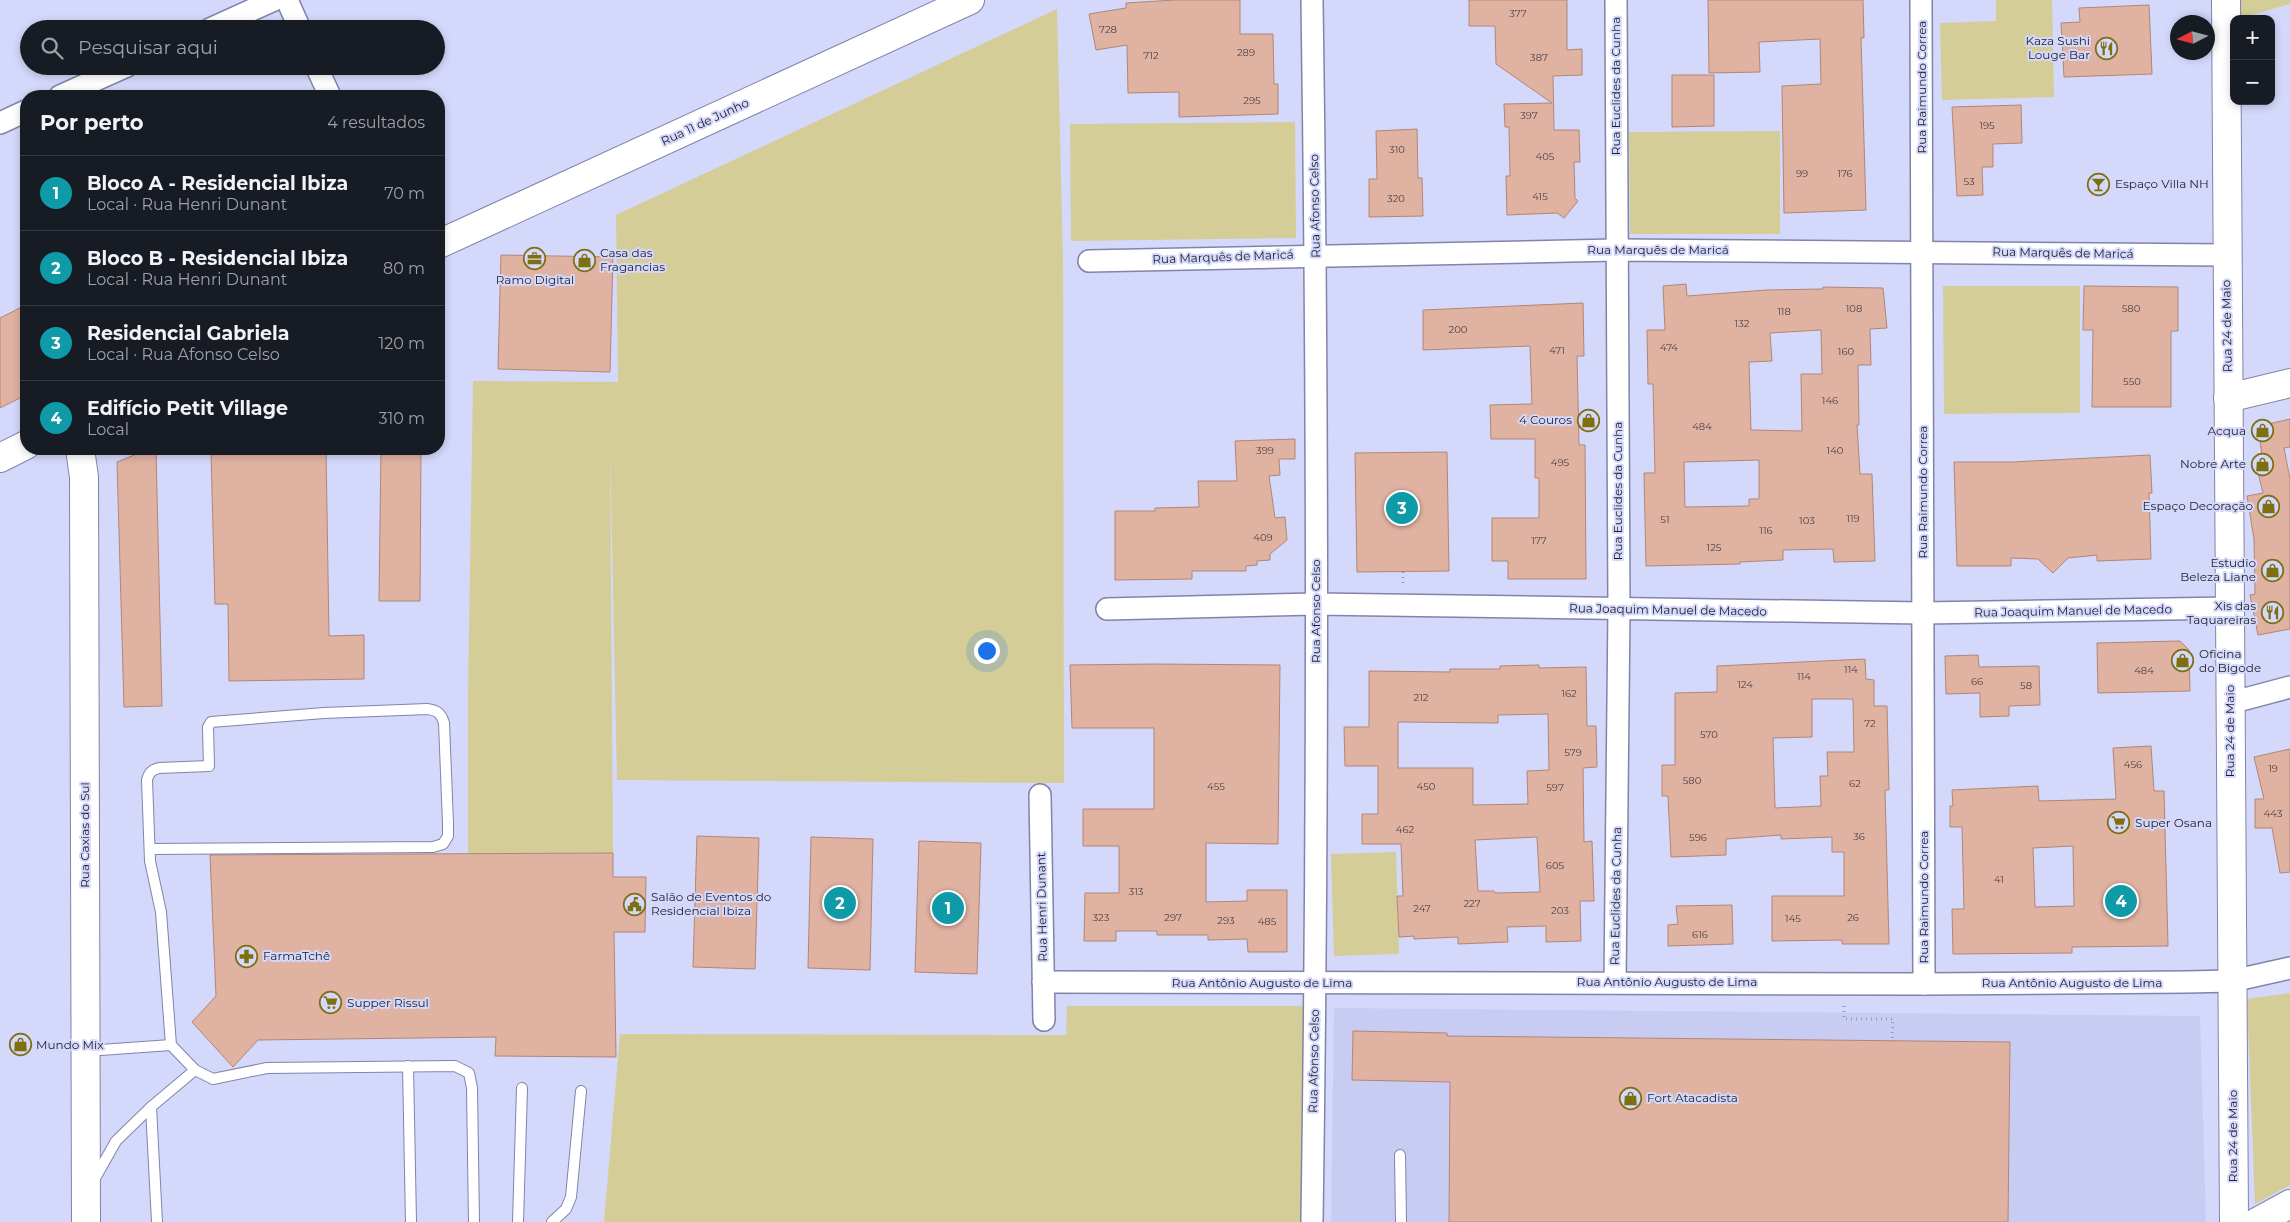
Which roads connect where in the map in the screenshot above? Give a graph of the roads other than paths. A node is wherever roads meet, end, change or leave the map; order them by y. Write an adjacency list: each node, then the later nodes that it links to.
1 (274, 0): 8 (street)
2 (287, 0): 9 (street)
3 (970, 0): 16 (street, Rua 11 de Junho)
4 (1312, 0): 19 (street, Rua Afonso Celso)
5 (1616, 0): 17 (street, Rua Euclides da Cunha)
6 (1922, 0): 18 (street, Rua Raimundo Correa)
7 (2226, 0): 20 (street, Rua 24 de Maio)
8 (230, 20)
9 (296, 20)
10 (107, 75): 12 (street)
11 (320, 75): 13 (street)
12 (73, 90)
13 (327, 90)
14 (20, 114): 15 (street)
15 (0, 123)
16 (445, 241)
17 (1616, 250): 18 (street, Rua Marquês de Maricá); 19 (street, Rua Marquês de Maricá); 30 (street, Rua Euclides da Cunha)
18 (1923, 252): 20 (street, Rua Marquês de Maricá); 31 (street, Rua Raimundo Correa)
19 (1316, 255): 21 (street, Rua Marquês de Maricá); 27 (street, Rua Afonso Celso)
20 (2226, 255): 23 (street, Rua 24 de Maio)
21 (1089, 261)
22 (2290, 384): 23 (street)
23 (2228, 398): 28 (street, Rua 24 de Maio)
24 (20, 449): 26 (street)
25 (81, 455): 44 (street, Rua Caxias do Sul)
26 (0, 458)
27 (1316, 604): 29 (street, Rua Joaquim Manuel de Macedo); 30 (street, Rua Joaquim Manuel de Macedo); 39 (street, Rua Afonso Celso)
28 (2229, 608): 31 (street, Rua Joaquim Manuel de Macedo); 33 (street, Rua 24 de Maio)
29 (1107, 609)
30 (1618, 609): 31 (street, Rua Joaquim Manuel de Macedo); 40 (street, Rua Euclides da Cunha)
31 (1923, 613): 41 (street, Rua Raimundo Correa)
32 (2290, 687): 33 (street)
33 (2230, 703): 37 (street, Rua 24 de Maio)
34 (1040, 795): 38 (street, Rua Henri Dunant)
35 (150, 849): 35 (lane); 43 (lane)
36 (2290, 968): 37 (street, Rua Antônio Augusto de Lima)
37 (2232, 981): 41 (street, Rua Antônio Augusto de Lima); 60 (street, Rua 24 de Maio)
38 (1043, 982): 39 (street, Rua Antônio Augusto de Lima); 42 (street, Rua Henri Dunant)
39 (1316, 982): 40 (street, Rua Antônio Augusto de Lima); 58 (street, Rua Afonso Celso)
40 (1615, 982): 41 (street, Rua Antônio Augusto de Lima)
41 (1924, 984)
42 (1044, 1020)
43 (171, 1045): 44 (lane); 46 (lane)
44 (85, 1051): 52 (street, Rua Caxias do Sul)
45 (408, 1066): 46 (lane); 54 (lane); 55 (lane)
46 (195, 1070): 49 (lane)
47 (522, 1088): 56 (lane)
48 (581, 1091): 57 (lane)
49 (151, 1107): 52 (lane); 53 (lane)
50 (1400, 1155): 59 (lane)
51 (2290, 1204): 61 (street)
52 (86, 1217)
53 (156, 1222)
54 (411, 1222)
55 (474, 1222)
56 (518, 1222)
57 (552, 1222)
58 (1312, 1222)
59 (1400, 1222)
60 (2234, 1222)
61 (2257, 1222)

